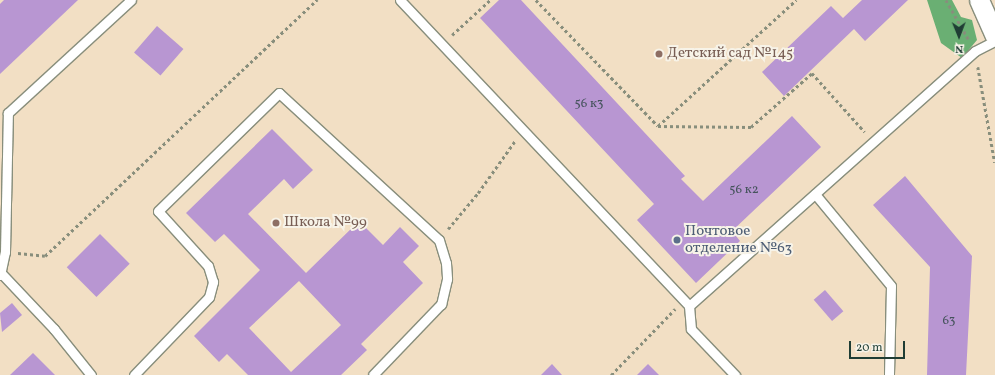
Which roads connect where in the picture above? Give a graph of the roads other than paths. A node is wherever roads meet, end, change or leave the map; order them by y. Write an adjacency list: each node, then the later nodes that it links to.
1 (131, 0): 7 (lane)
2 (400, 0): 8 (lane)
3 (979, 0): 4 (street)
4 (995, 36)
5 (995, 41): 6 (lane)
6 (815, 194): 8 (lane); 13 (lane)
7 (1, 274): 9 (lane)
8 (686, 303): 12 (lane)
9 (91, 375)
10 (134, 375): 11 (lane)
11 (373, 375)
12 (735, 375)
13 (889, 375)

